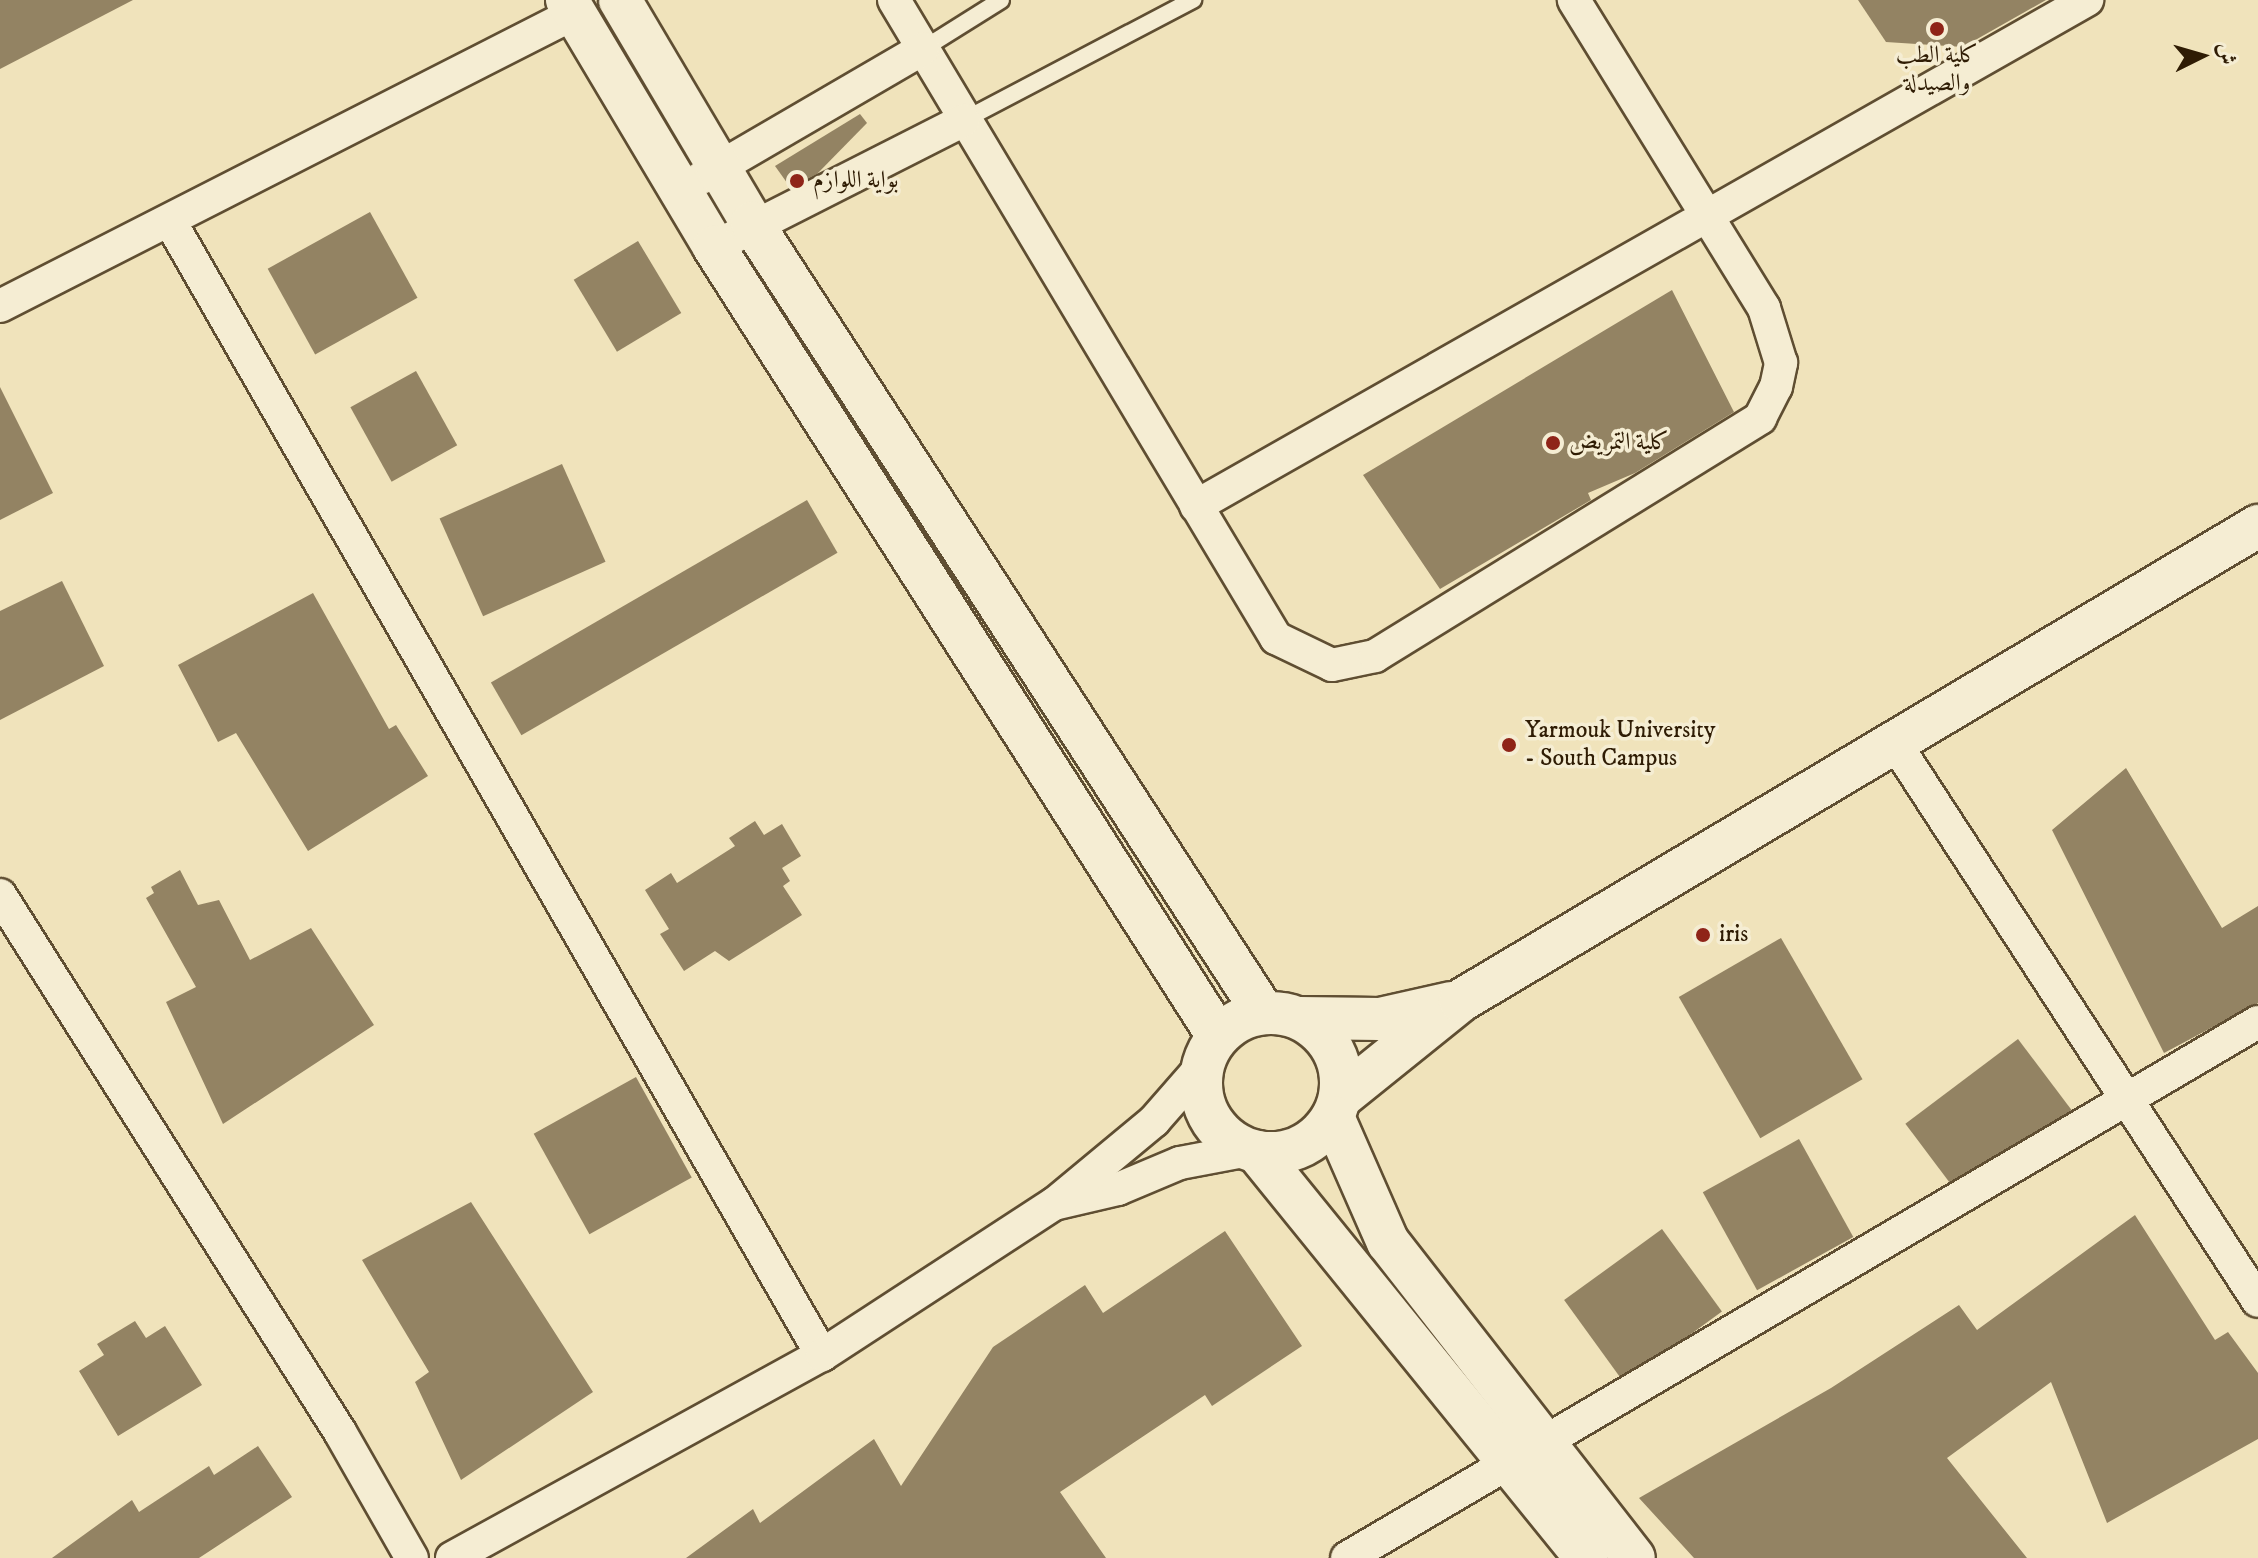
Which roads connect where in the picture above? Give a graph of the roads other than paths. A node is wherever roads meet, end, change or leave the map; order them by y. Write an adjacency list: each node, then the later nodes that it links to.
1 (620, 0): 10 (street)
2 (894, 0): 8 (street)
3 (1001, 0): 8 (lane)
4 (1193, 0): 9 (lane)
5 (1574, 0): 12 (street)
6 (2087, 0): 12 (street)
7 (571, 6): 11 (street); 13 (street)
8 (923, 49): 9 (street); 10 (street)
9 (964, 120): 14 (street); 17 (street)
10 (719, 167): 11 (street); 14 (street)
11 (680, 191): 15 (street)
12 (1708, 215): 17 (street); 17 (street)
13 (171, 223): 16 (street); 30 (street)
14 (752, 223): 15 (street); 22 (street)
15 (714, 247): 24 (street)
16 (0, 306)
17 (1196, 506)
18 (2258, 526): 19 (street)
19 (1893, 740): 21 (street); 25 (street)
20 (2, 901): 32 (street)
21 (1460, 1001): 22 (street); 26 (street)
22 (1281, 1015): 24 (street); 26 (street)
23 (2258, 1022): 25 (street)
24 (1210, 1051): 27 (street); 28 (street)
25 (2127, 1100): 29 (street); 31 (street)
26 (1336, 1108): 27 (street); 31 (street)
27 (1253, 1151): 28 (street); 31 (street)
28 (1054, 1204): 30 (street)
29 (2258, 1301)
30 (822, 1355): 33 (street)
31 (1523, 1451): 34 (street); 35 (street); 36 (street)
32 (412, 1558)
33 (452, 1558)
34 (1347, 1558)
35 (1586, 1558)
36 (1634, 1558)

